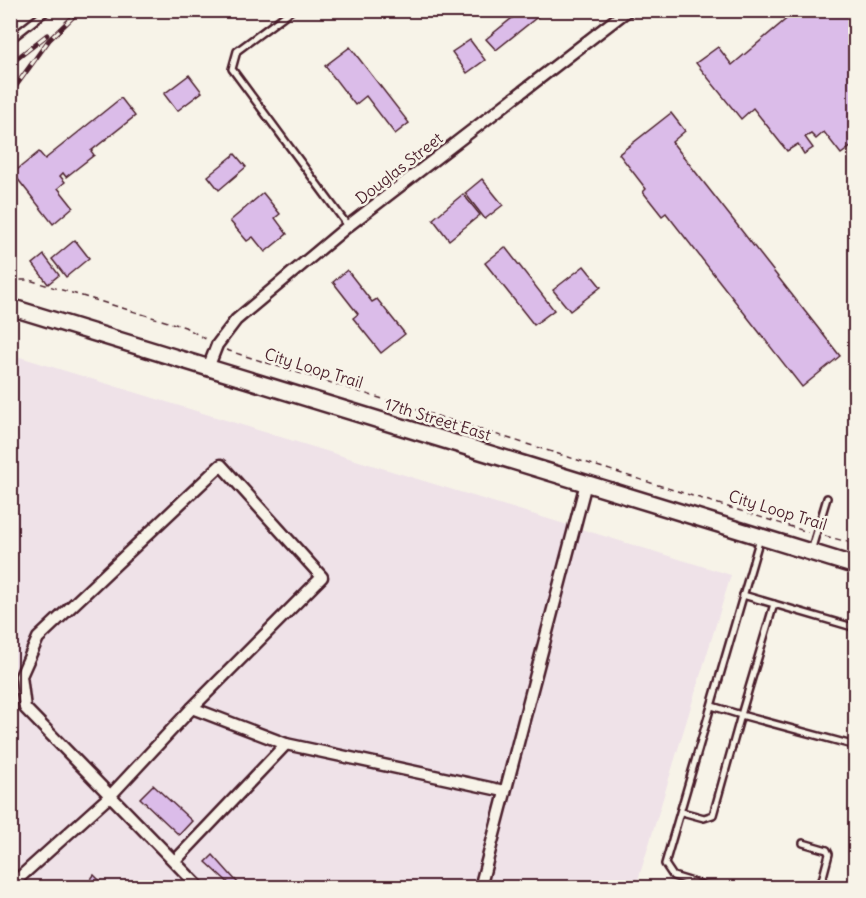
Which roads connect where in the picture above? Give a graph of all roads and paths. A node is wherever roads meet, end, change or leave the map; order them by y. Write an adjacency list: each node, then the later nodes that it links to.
1 (48, 10): 4 (lane)
2 (292, 10): 5 (lane)
3 (623, 12): 5 (street, Douglas Street)
4 (10, 40)
5 (348, 226): 8 (street, Douglas Street)
6 (10, 279): 8 (path, City Loop Trail)
7 (10, 307): 9 (main road, 17th Street East)
8 (217, 345): 9 (street, Douglas Street); 12 (path, City Loop Trail)
9 (208, 368): 10 (main road, 17th Street East)
10 (586, 483): 13 (main road, 17th Street East); 26 (street)
11 (827, 498): 12 (lane)
12 (816, 534): 14 (path, City Loop Trail); 15 (lane)
13 (760, 536): 15 (main road, 17th Street East); 17 (lane)
14 (855, 544)
15 (811, 552): 16 (main road, 17th Street East)
16 (855, 566)
17 (743, 596): 18 (lane); 21 (lane)
18 (774, 604): 19 (lane); 23 (lane)
19 (855, 628)
20 (16, 674): 22 (street); 27 (street)
21 (712, 706): 23 (lane); 28 (lane)
22 (192, 708): 24 (street); 27 (street)
23 (741, 715): 25 (lane); 28 (lane)
24 (286, 744): 26 (street); 30 (street)
25 (855, 746)
26 (504, 791): 33 (street)
27 (111, 795): 30 (street); 31 (street)
28 (682, 812): 34 (lane)
29 (802, 843): 35 (lane)
30 (175, 861): 32 (street)
31 (10, 886)
32 (200, 888)
33 (480, 888)
34 (712, 888)
35 (820, 888)

